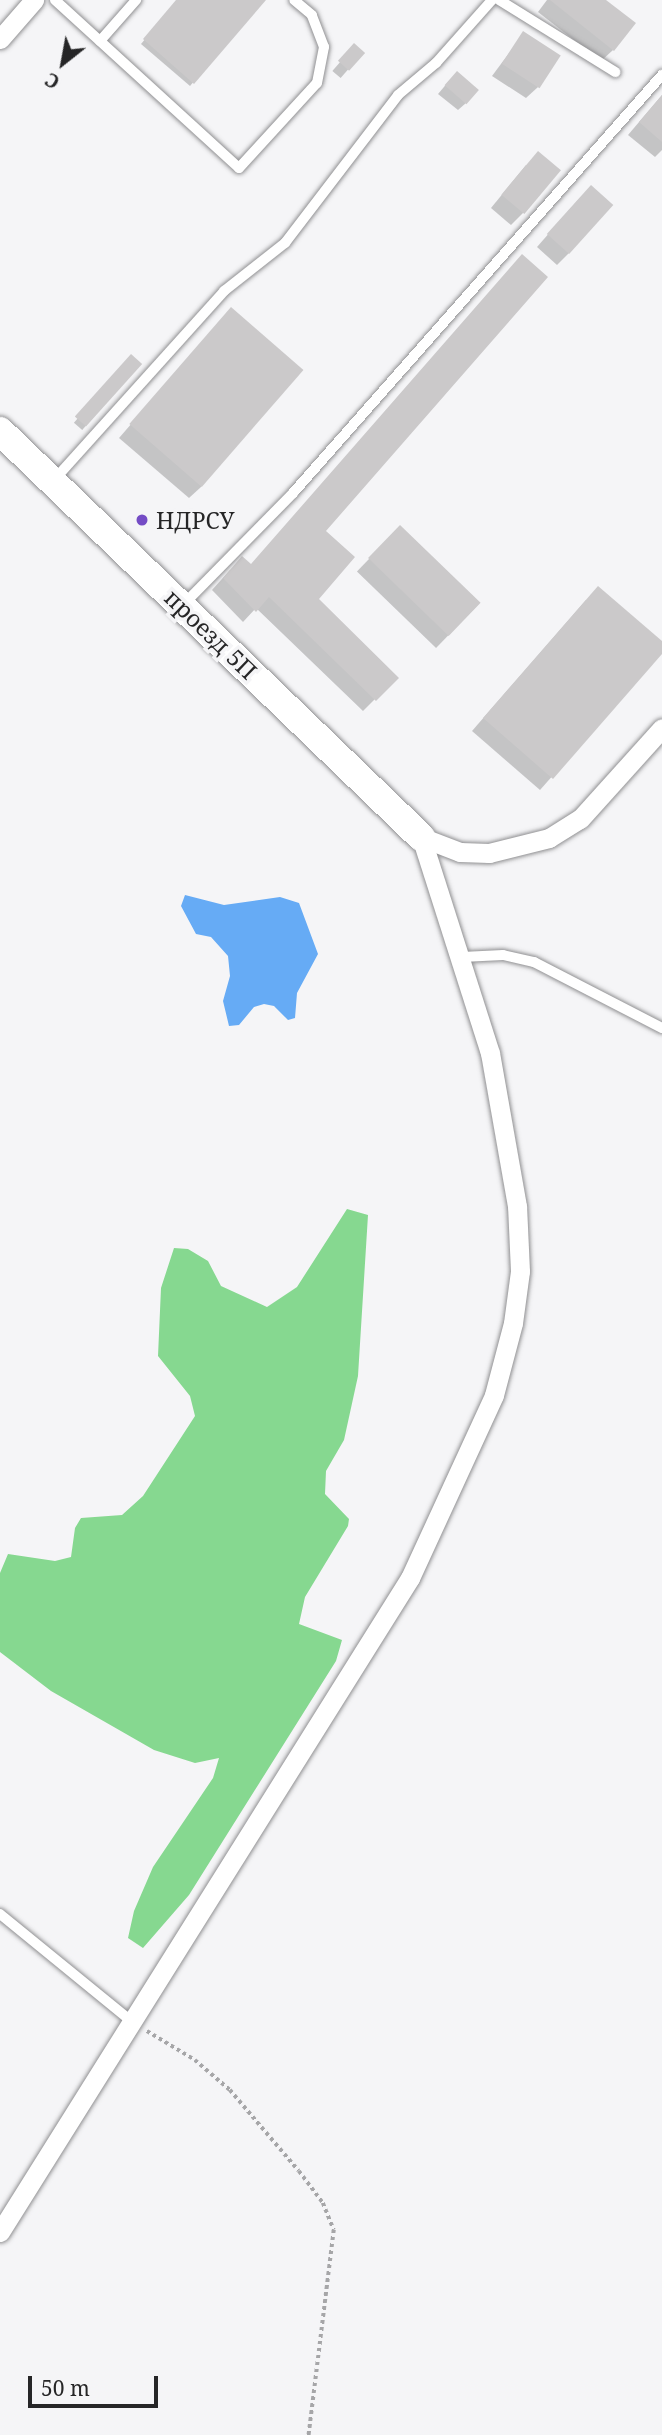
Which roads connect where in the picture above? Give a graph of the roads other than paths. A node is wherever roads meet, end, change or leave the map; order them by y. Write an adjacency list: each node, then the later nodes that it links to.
1 (34, 0): 7 (street)
2 (55, 0): 8 (lane)
3 (136, 0): 8 (lane)
4 (294, 0): 8 (lane)
5 (492, 0): 12 (lane)
6 (499, 0): 9 (lane)
7 (0, 38)
8 (100, 41)
9 (615, 72)
10 (662, 75): 13 (lane)
11 (0, 431): 12 (street, проезд 5П)
12 (52, 482): 13 (street, проезд 5П)
13 (182, 606): 15 (street, проезд 5П)
14 (662, 728): 15 (street)
15 (421, 837): 16 (street)
16 (462, 957): 17 (lane); 19 (street)
17 (662, 1028)
18 (0, 1914): 19 (lane)
19 (131, 2021): 20 (street)
20 (0, 2232)

